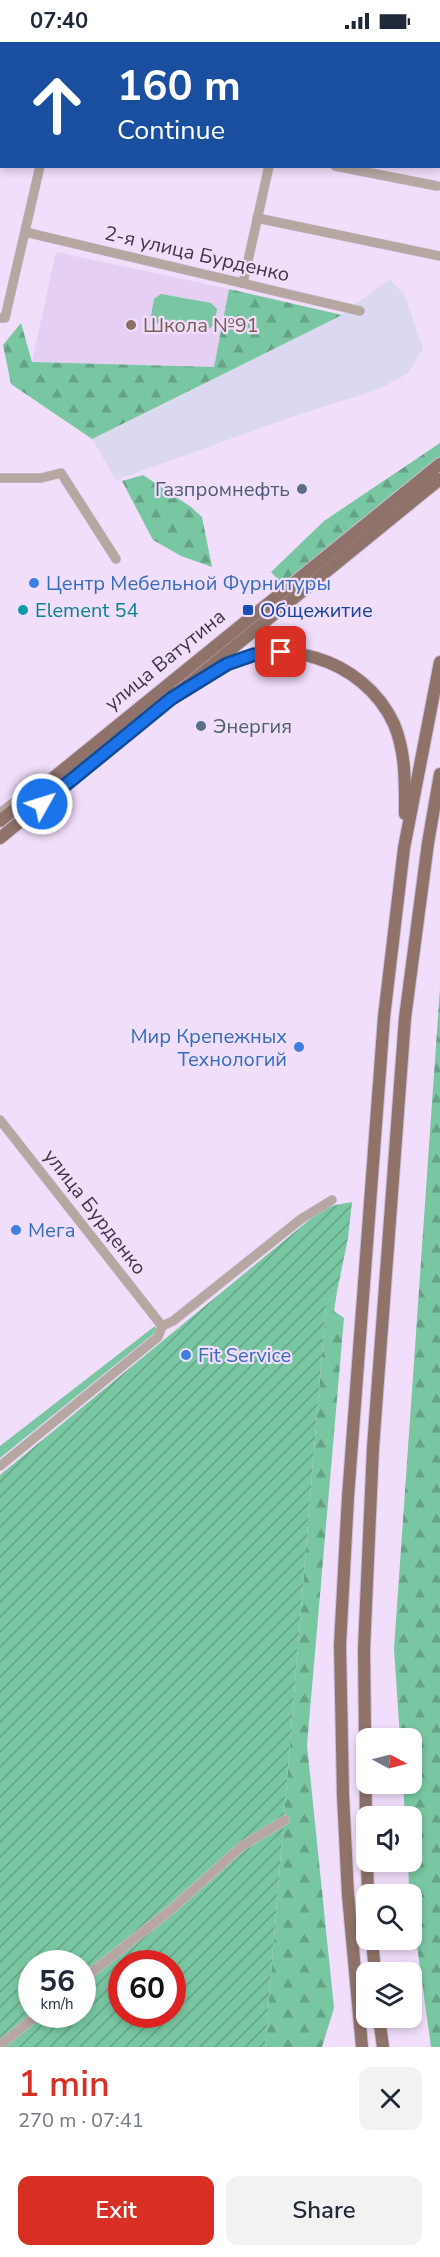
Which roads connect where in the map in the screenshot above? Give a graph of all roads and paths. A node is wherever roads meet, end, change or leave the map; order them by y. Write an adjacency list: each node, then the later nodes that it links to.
1 (40, 168): 6 (street)
2 (269, 168): 5 (street)
3 (345, 168): 4 (street)
4 (437, 186)
5 (257, 218): 7 (street); 8 (street)
6 (25, 232): 8 (street, 2-я улица Бурденко); 10 (street)
7 (440, 256)
8 (243, 283): 9 (street, 2-я улица Бурденко)
9 (360, 311)
10 (0, 318)
11 (440, 464): 18 (main road, улица Ватутина)
12 (0, 478): 14 (street)
13 (440, 479): 16 (main road, улица Ватутина)
14 (116, 559)
15 (440, 662): 24 (main road)
16 (172, 698): 22 (main road, улица Ватутина); 24 (main road)
17 (440, 774): 23 (main road)
18 (39, 788): 19 (street); 21 (main road, улица Ватутина)
19 (0, 813)
20 (440, 813): 23 (main road)
21 (0, 820)
22 (0, 838)
23 (428, 843): 29 (main road)
24 (404, 849): 35 (main road)
25 (0, 1120): 27 (street, улица Бурденко)
26 (332, 1200): 27 (street)
27 (162, 1326): 28 (street)
28 (0, 1466)
29 (366, 1806)
30 (285, 1820): 31 (street)
31 (96, 1969)
32 (21, 2028): 34 (street)
33 (381, 2028): 36 (main road)
34 (0, 2045)
35 (362, 2047)
36 (383, 2047)

